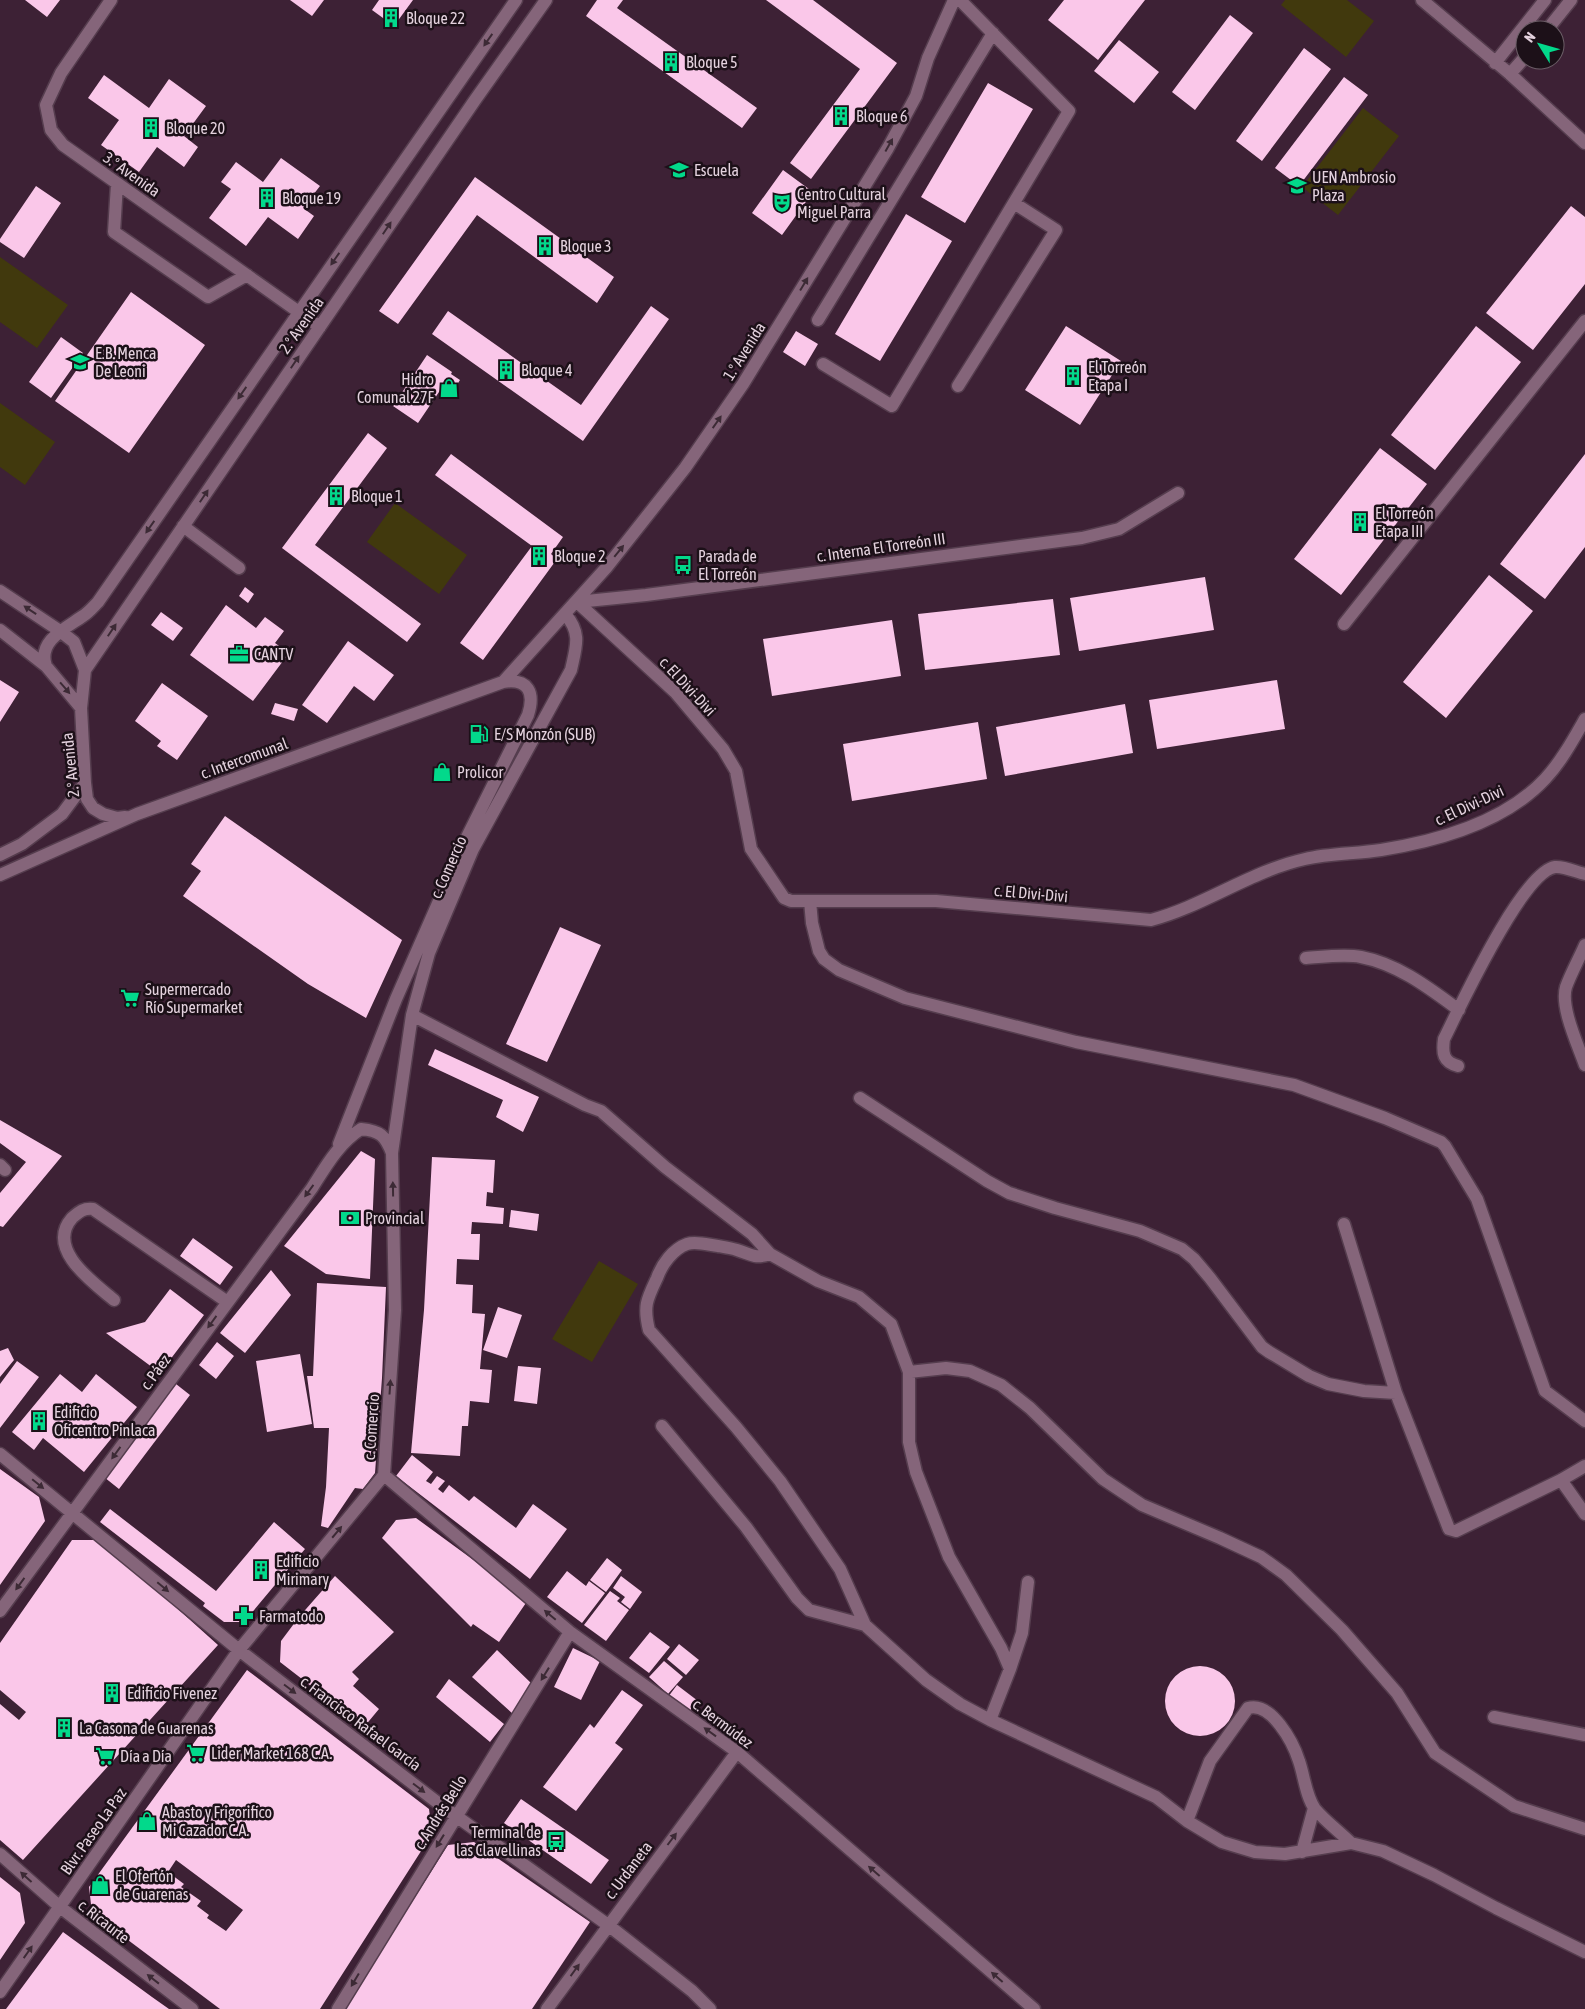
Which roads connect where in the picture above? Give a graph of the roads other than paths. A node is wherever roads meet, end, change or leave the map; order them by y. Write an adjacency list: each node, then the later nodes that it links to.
1 (112, 0): 15 (street, 3.° Avenida)
2 (516, 0): 18 (street, one-way to 18)
3 (546, 0): 21 (street, 2.° Avenida, one-way to 3)
4 (954, 0): 28 (street, 1.° Avenida, one-way to 4)
5 (960, 0): 10 (street)
6 (1422, 0): 11 (street)
7 (1545, 0): 11 (street)
8 (1571, 0): 9 (street)
9 (1555, 20)
10 (993, 33): 16 (street); 19 (street)
11 (1495, 62): 13 (street)
12 (1515, 68): 13 (street)
13 (1510, 74): 14 (street)
14 (1585, 143)
15 (118, 184): 17 (street, 3.° Avenida); 17 (street)
16 (1014, 204): 22 (street); 23 (street)
17 (247, 275): 18 (street, 3.° Avenida)
18 (298, 312): 21 (street, 3.° Avenida); 32 (street, one-way to 32)
19 (818, 320)
20 (1585, 321): 30 (street)
21 (320, 326): 25 (street, 2.° Avenida, one-way to 21)
22 (823, 364)
23 (958, 386)
24 (1178, 493): 28 (street, c. Interna El Torreón III)
25 (183, 526): 26 (street); 34 (street, 2.° Avenida, one-way to 25)
26 (239, 568)
27 (0, 591): 32 (street, 2.° Avenida, one-way to 27)
28 (577, 602): 29 (street, 1.° Avenida); 45 (street, c. El Divi-Divi)
29 (565, 614): 35 (street, 1.° Avenida); 39 (street, c. Comercio)
30 (1344, 624)
31 (0, 630): 33 (street)
32 (60, 631): 33 (street); 34 (street, 2.° Avenida)
33 (46, 666): 37 (street, one-way to 37)
34 (85, 670): 37 (street, 2.° Avenida)
35 (504, 682): 36 (street); 41 (street, c. Intercomunal)
36 (532, 698): 39 (street); 53 (street)
37 (81, 708): 40 (street, 2.° Avenida)
38 (1585, 719): 45 (street, c. El Divi-Divi)
39 (540, 726): 49 (street, c. Comercio)
40 (85, 783): 41 (street, 2.° Avenida); 42 (street)
41 (137, 814): 43 (street, c. Intercomunal)
42 (0, 855)
43 (0, 874)
44 (1585, 874): 48 (street)
45 (810, 901): 61 (street)
46 (1585, 945): 50 (street)
47 (1306, 958): 48 (street)
48 (1459, 1010): 51 (street)
49 (412, 1015): 54 (street, c. Comercio); 56 (street)
50 (1585, 1065)
51 (1458, 1066)
52 (860, 1098): 60 (street)
53 (336, 1151): 54 (street); 58 (street, c. Páez, one-way to 58)
54 (392, 1153): 65 (street, c. Comercio, one-way to 54)
55 (1344, 1224): 60 (street)
56 (770, 1254): 59 (street); 71 (street)
57 (114, 1300): 58 (street)
58 (226, 1301): 67 (street, c. Páez, one-way to 67)
59 (910, 1372): 74 (street); 82 (street)
60 (1396, 1393): 66 (street)
61 (1585, 1421)
62 (662, 1426): 71 (street)
63 (0, 1454): 67 (street, c. Francisco Rafael García, one-way to 67)
64 (1585, 1466): 66 (street)
65 (384, 1475): 72 (street, c. Bermúdez, one-way to 65); 73 (street, c. Comercio, one-way to 65)
66 (1561, 1480): 68 (street)
67 (73, 1512): 70 (street, c. Páez, one-way to 70); 73 (street, c. Francisco Rafael García, one-way to 73)
68 (1585, 1514)
69 (1028, 1582): 74 (street)
70 (0, 1611)
71 (865, 1625): 76 (street)
72 (570, 1632): 78 (street, c. Bermúdez, one-way to 72); 80 (street, c. Andrés Bello, one-way to 80)
73 (239, 1650): 80 (street, c. Francisco Rafael García, one-way to 80); 86 (street, Blvr. Paseo La Paz)
74 (1010, 1669): 76 (street)
75 (1494, 1717): 77 (street)
76 (990, 1720): 81 (street)
77 (1585, 1736)
78 (737, 1752): 87 (street, c. Urdaneta, one-way to 78); 94 (street, c. Bermúdez, one-way to 78)
79 (1314, 1808): 81 (street); 83 (street); 84 (street)
80 (456, 1816): 87 (street, c. Francisco Rafael García); 91 (street, c. Andrés Bello, one-way to 91)
81 (1187, 1821): 84 (street)
82 (1585, 1829)
83 (1351, 1843): 84 (street); 88 (street)
84 (1302, 1852)
85 (0, 1854): 86 (street, c. Ricaurte, one-way to 85)
86 (60, 1907): 89 (street, one-way to 86); 90 (street, c. Ricaurte, one-way to 86)
87 (608, 1925): 92 (street, c. Urdaneta, one-way to 87); 93 (street, c. Francisco Rafael García)
88 (1585, 1952)
89 (0, 1992)
90 (192, 2009)
91 (338, 2009)
92 (546, 2009)
93 (710, 2009)
94 (1034, 2009)

